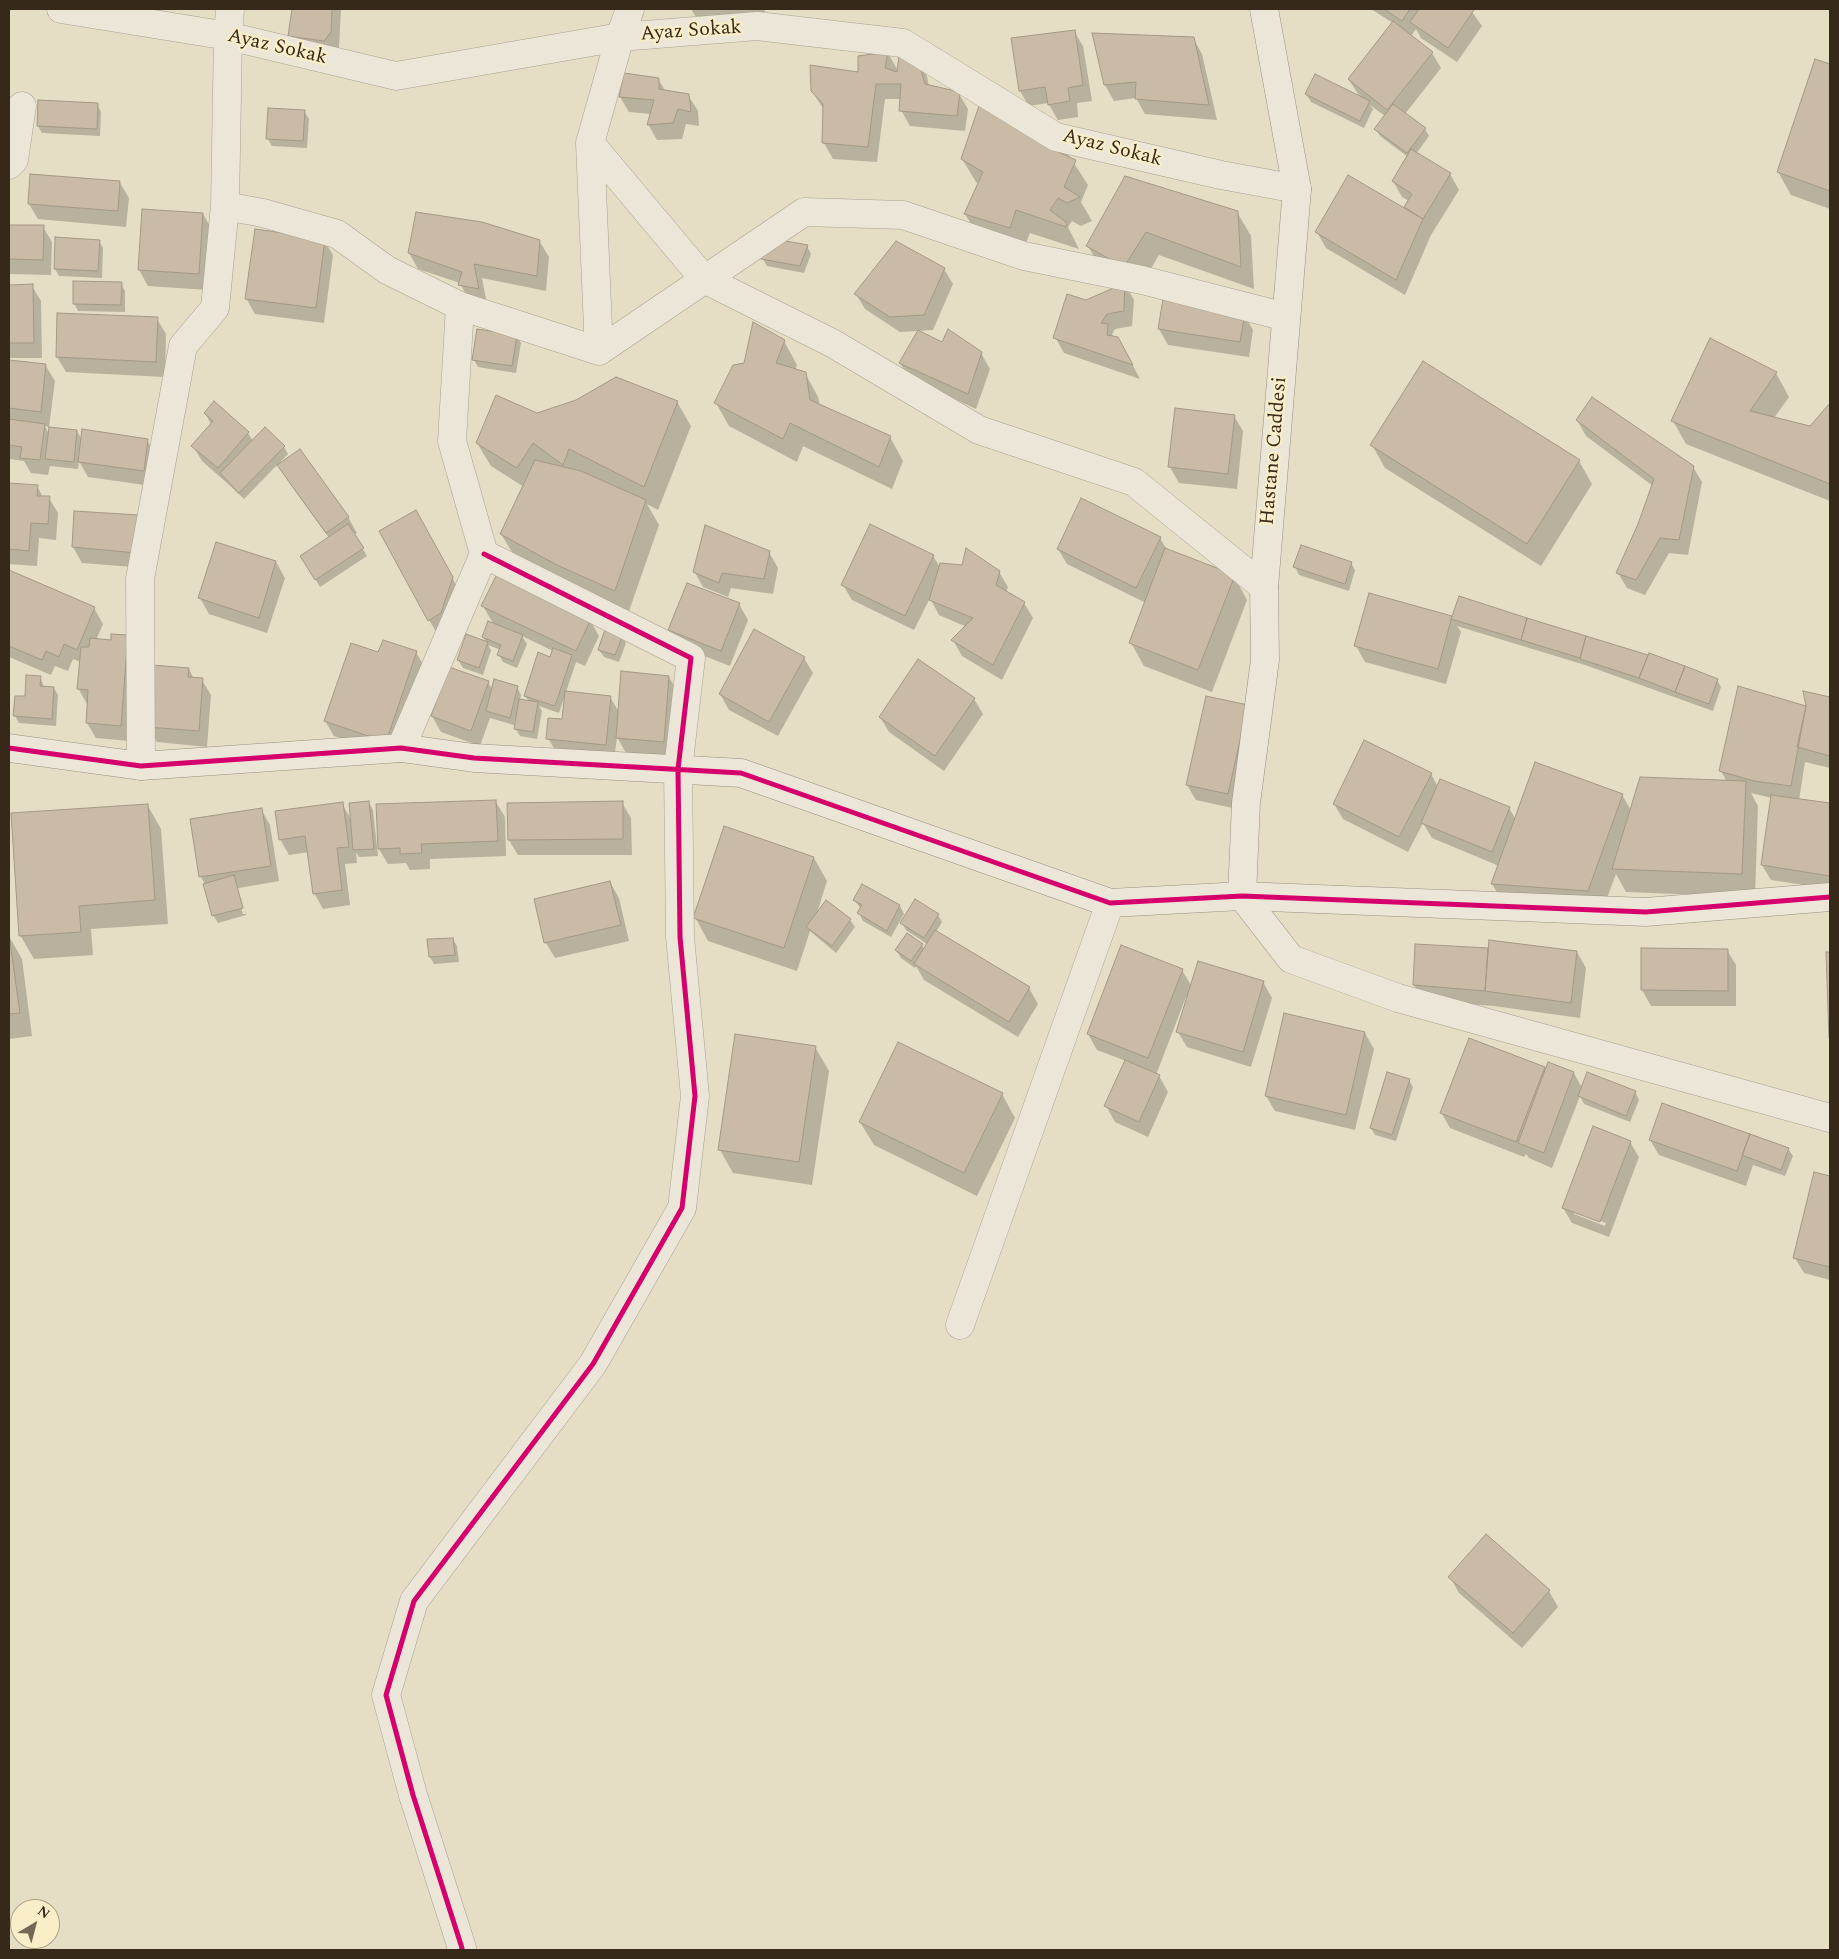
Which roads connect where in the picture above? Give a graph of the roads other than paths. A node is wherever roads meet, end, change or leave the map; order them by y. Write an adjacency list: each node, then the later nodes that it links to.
1 (61, 9): 5 (street, Ayaz Sokak)
2 (230, 9): 5 (street)
3 (630, 9): 6 (street)
4 (1264, 9): 10 (street, Hastane Caddesi)
5 (228, 36): 6 (street, Ayaz Sokak); 11 (street)
6 (620, 37): 8 (street); 10 (street, Ayaz Sokak)
7 (22, 106): 9 (street)
8 (590, 143): 12 (street); 15 (street)
9 (10, 161)
10 (1297, 189): 14 (street, Hastane Caddesi)
11 (225, 206): 13 (street); 20 (street)
12 (704, 280): 14 (street); 15 (street); 17 (street)
13 (460, 306): 15 (street); 16 (street)
14 (1286, 318): 17 (street, Hastane Caddesi)
15 (599, 351)
16 (484, 554): 19 (street); 21 (street)
17 (1264, 587): 22 (street, Hastane Caddesi)
18 (9, 748): 20 (street)
19 (401, 748): 20 (street); 21 (street)
20 (141, 766)
21 (678, 769): 24 (street); 27 (street)
22 (1242, 896): 23 (street); 24 (street); 25 (street)
23 (1830, 897)
24 (1110, 903): 26 (street)
25 (1830, 1118)
26 (960, 1325)
27 (461, 1950)

